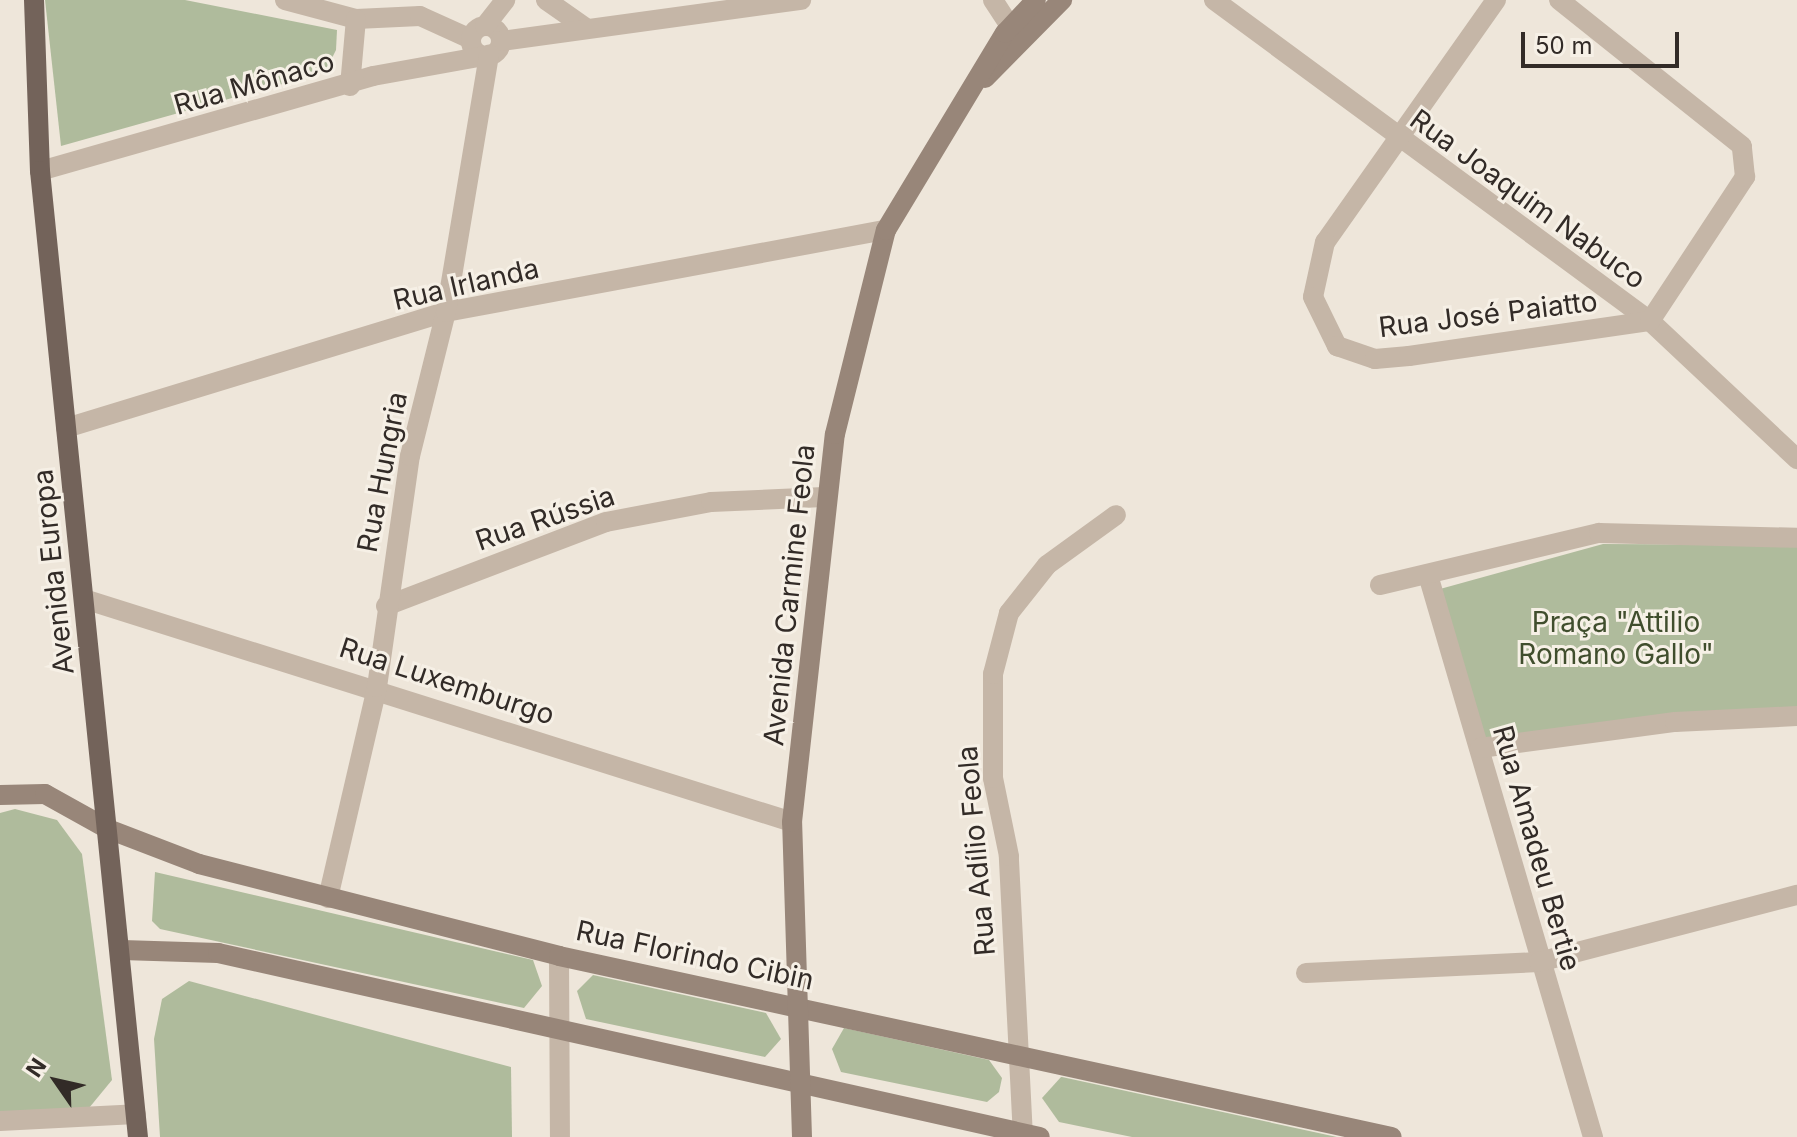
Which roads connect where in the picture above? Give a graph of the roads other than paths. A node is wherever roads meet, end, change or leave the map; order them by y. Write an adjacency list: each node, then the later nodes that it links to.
1 (34, 0): 20 (main road, Avenida Europa)
2 (285, 0): 12 (street, Rua Mônaco)
3 (505, 0): 15 (street)
4 (546, 0): 13 (street)
5 (801, 0): 13 (street, Rua Mônaco)
6 (993, 0): 14 (street)
7 (1036, 0): 14 (main road, Avenida Carmine Feola)
8 (1062, 0): 18 (main road, Avenida Carmine Feola)
9 (1214, 0): 19 (street, Rua Joaquim Nabuco)
10 (1496, 0): 19 (street)
11 (1559, 0): 23 (street)
12 (356, 19): 15 (street, Rua Mônaco); 17 (street)
13 (586, 28): 16 (street, Rua Mônaco)
14 (1011, 28): 18 (main road, Avenida Carmine Feola)
15 (478, 32): 16 (street, Rua Mônaco)
16 (491, 51): 17 (street, Rua Mônaco); 22 (street, Rua Hungria)
17 (350, 86): 20 (street, Rua Mônaco)
18 (973, 89): 21 (main road, Avenida Carmine Feola)
19 (1400, 141): 23 (street, Rua Joaquim Nabuco); 23 (street, Rua José Paiatto)
20 (40, 171): 24 (main road, Avenida Europa)
21 (886, 230): 22 (street, Rua Irlanda); 26 (main road, Avenida Carmine Feola)
22 (446, 312): 24 (street, Rua Irlanda); 32 (street, Rua Hungria)
23 (1650, 321): 25 (street, Rua Joaquim Nabuco)
24 (66, 428): 31 (main road, Avenida Europa)
25 (1797, 459)
26 (824, 497): 32 (street, Rua Rússia); 37 (main road, Avenida Carmine Feola)
27 (1116, 515): 47 (street, Rua Adílio Feola)
28 (1797, 538): 29 (street)
29 (1428, 575): 30 (street); 35 (street, Rua Amadeu Bertie)
30 (1380, 585)
31 (84, 599): 33 (street, Rua Luxemburgo); 38 (main road, Avenida Europa)
32 (386, 606): 33 (street, Rua Hungria)
33 (377, 687): 37 (street, Rua Luxemburgo); 40 (street, Rua Hungria)
34 (1797, 716): 35 (street)
35 (1480, 748): 43 (street, Rua Amadeu Bertie)
36 (0, 795): 38 (main road, Rua Florindo Cibin)
37 (792, 822): 45 (main road, Avenida Carmine Feola)
38 (108, 829): 40 (main road, Rua Florindo Cibin); 41 (main road, Avenida Europa)
39 (1797, 895): 43 (street)
40 (328, 898): 42 (main road, Rua Florindo Cibin)
41 (122, 950): 46 (main road); 49 (main road, Avenida Europa)
42 (559, 956): 45 (main road, Rua Florindo Cibin); 46 (street)
43 (1539, 962): 44 (street); 56 (street, Rua Amadeu Bertie)
44 (1306, 973)
45 (800, 1005): 47 (main road, Rua Florindo Cibin); 48 (main road, Avenida Carmine Feola)
46 (556, 1034): 48 (main road); 53 (street)
47 (1020, 1054): 51 (street, Rua Adílio Feola); 55 (main road, Rua Florindo Cibin)
48 (801, 1087): 51 (main road); 54 (main road, Avenida Carmine Feola)
49 (136, 1114): 50 (street); 52 (main road, Avenida Europa)
50 (0, 1121)
51 (1029, 1136)
52 (138, 1137)
53 (560, 1137)
54 (802, 1137)
55 (1392, 1137)
56 (1593, 1137)

